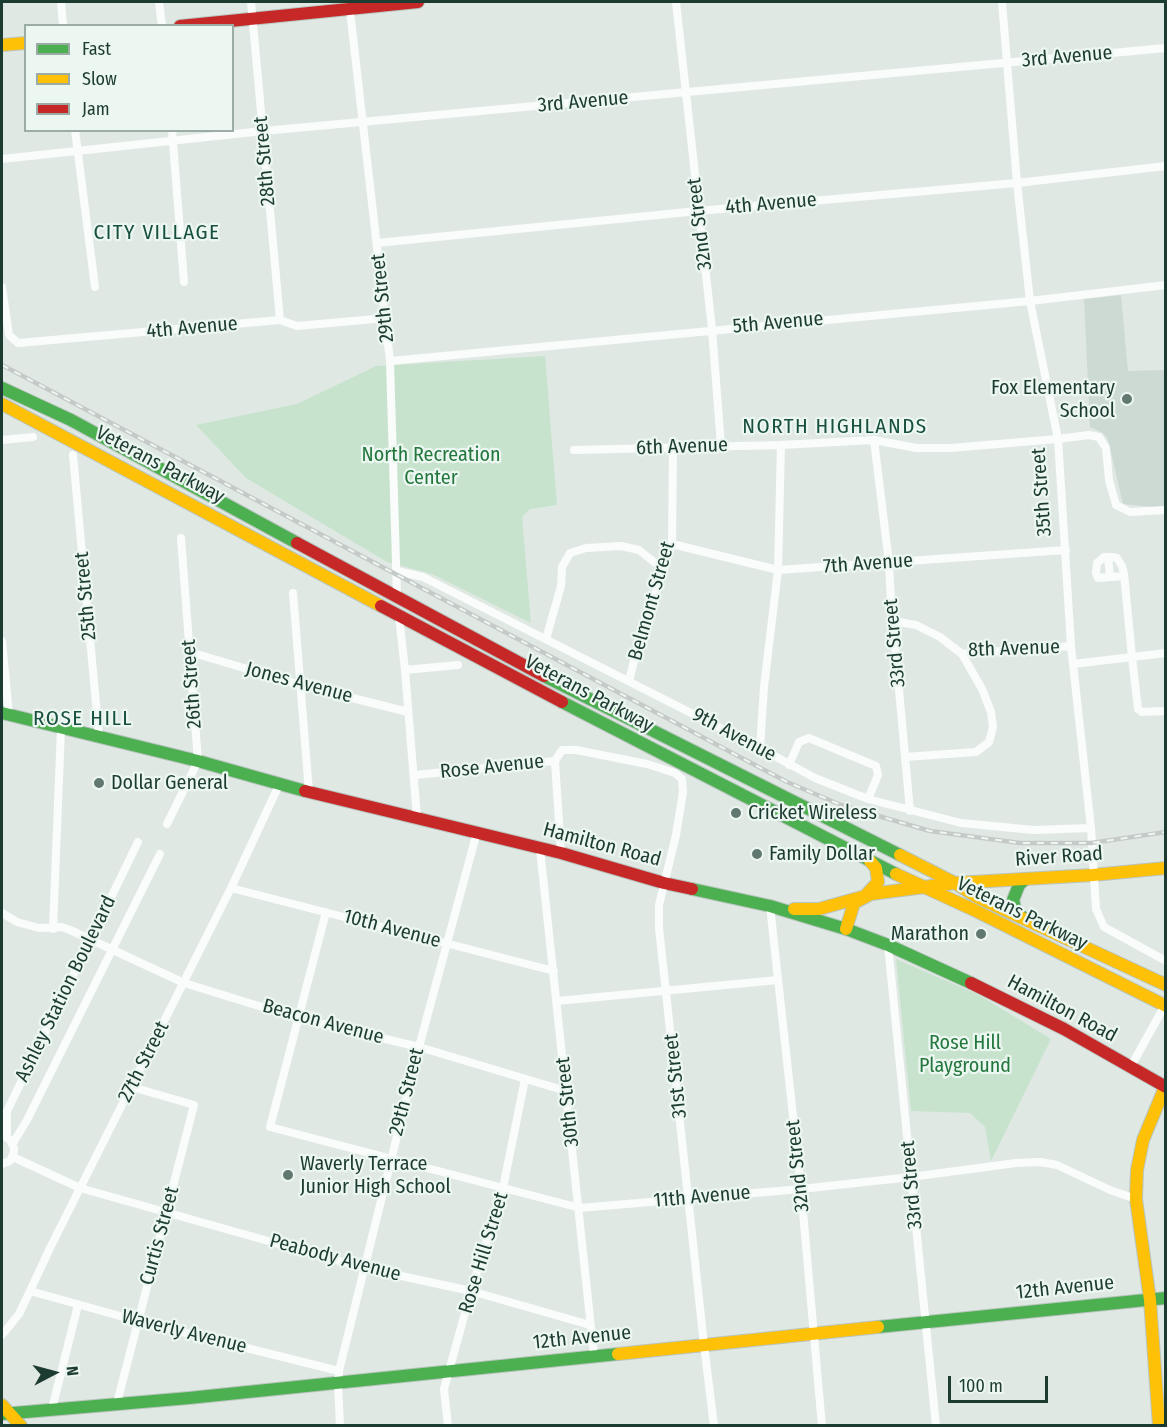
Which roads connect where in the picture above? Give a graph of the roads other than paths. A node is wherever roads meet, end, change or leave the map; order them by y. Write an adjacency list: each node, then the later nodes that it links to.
1 (61, 2): 9 (street)
2 (159, 2): 10 (street)
3 (251, 2): 8 (street, 28th Street)
4 (417, 2): 7 (main road)
5 (676, 2): 16 (street, 32nd Street)
6 (1002, 2): 15 (street, 35th Street)
7 (350, 5): 8 (main road); 17 (street, 29th Street)
8 (252, 20): 11 (main road); 18 (street, 28th Street)
9 (63, 24)
10 (162, 24)
11 (204, 24)
12 (24, 43): 13 (main road)
13 (2, 45)
14 (1166, 48): 15 (street, 3rd Avenue)
15 (1006, 63): 16 (street, 3rd Avenue); 25 (street, 35th Street)
16 (685, 93): 17 (street, 3rd Avenue); 26 (street, 32nd Street)
17 (364, 123): 18 (street, 3rd Avenue); 27 (street, 29th Street)
18 (263, 131): 21 (street, 3rd Avenue); 34 (street, 28th Street)
19 (75, 132): 22 (street)
20 (172, 132): 21 (street)
21 (173, 141): 22 (street, 3rd Avenue); 28 (street)
22 (78, 152): 23 (street, 3rd Avenue); 31 (street)
23 (2, 159)
24 (1166, 166): 25 (street, 4th Avenue)
25 (1017, 183): 26 (street, 4th Avenue); 32 (street, 35th Street)
26 (698, 211): 27 (street, 4th Avenue); 35 (street, 32nd Street)
27 (377, 243): 33 (street, 29th Street)
28 (184, 282)
29 (1166, 285): 32 (street, 5th Avenue)
30 (2, 287): 34 (street, 4th Avenue)
31 (95, 287)
32 (1030, 301): 35 (street, 5th Avenue); 40 (street, 35th Street)
33 (386, 318): 34 (street, 4th Avenue); 36 (street, 29th Street)
34 (280, 320)
35 (712, 329): 36 (street, 5th Avenue); 44 (street, 32nd Street)
36 (390, 361): 56 (street, 29th Street)
37 (2, 388): 60 (main road, Veterans Parkway)
38 (2, 404): 61 (main road, Veterans Parkway)
39 (33, 437): 41 (street)
40 (1058, 439): 42 (street, 6th Avenue); 48 (street, 6th Avenue); 51 (street, 35th Street)
41 (2, 440)
42 (874, 440): 43 (street, 6th Avenue); 53 (street, 33rd Street)
43 (781, 445): 44 (street, 6th Avenue); 55 (street)
44 (721, 446): 45 (street, 6th Avenue)
45 (673, 448): 46 (street, 6th Avenue); 50 (street, Belmont Street)
46 (574, 450)
47 (73, 455): 79 (street, 25th Street)
48 (1166, 510)
49 (181, 538): 66 (street, 26th Street)
50 (672, 544): 54 (street, Belmont Street); 55 (street, 7th Avenue)
51 (1066, 550): 53 (street, 7th Avenue); 65 (street, 35th Street)
52 (1108, 557): 57 (street); 58 (street); 58 (street)
53 (889, 563): 55 (street, 7th Avenue); 62 (street, 33rd Street)
54 (664, 570): 63 (street); 73 (street, Belmont Street)
55 (777, 570): 80 (street)
56 (397, 571): 60 (street, 29th Street); 63 (street, 9th Avenue)
57 (1124, 576): 58 (street); 69 (street)
58 (1110, 577)
59 (293, 593): 74 (street)
60 (397, 596): 104 (main road, Veterans Parkway)
61 (399, 616): 72 (street); 99 (main road, Veterans Parkway)
62 (893, 621): 68 (street, 8th Avenue); 81 (street, 33rd Street)
63 (546, 639): 73 (street, 9th Avenue)
64 (2, 641): 77 (street)
65 (1071, 646): 68 (street, 8th Avenue); 70 (street, 35th Street)
66 (190, 652): 74 (street, Jones Avenue); 82 (street, 26th Street)
67 (1166, 653): 69 (street)
68 (962, 654): 81 (street)
69 (1132, 657): 70 (street); 75 (street)
70 (1073, 664): 93 (street, 35th Street)
71 (458, 665): 72 (street)
72 (405, 670): 76 (street)
73 (629, 681): 80 (street, 9th Avenue)
74 (300, 685): 76 (street, Jones Avenue); 88 (street)
75 (1166, 711)
76 (408, 712): 86 (street)
77 (5, 714): 78 (main road, Hamilton Road)
78 (61, 728): 79 (main road, Hamilton Road); 112 (street)
79 (99, 736): 82 (main road, Hamilton Road)
80 (760, 748): 85 (street, 9th Avenue)
81 (905, 757): 90 (street, 33rd Street)
82 (198, 760): 87 (main road, Hamilton Road); 92 (street)
83 (634, 760): 84 (street, Rose Avenue); 103 (street, 31st Street)
84 (555, 761): 86 (street, Rose Avenue); 97 (street)
85 (789, 765): 89 (street, 9th Avenue); 89 (street)
86 (415, 775): 91 (street)
87 (279, 785): 88 (main road, Hamilton Road); 105 (street, 27th Street)
88 (309, 792): 91 (main road, Hamilton Road)
89 (868, 799): 90 (street, 9th Avenue)
90 (910, 811): 93 (street, 9th Avenue)
91 (417, 818): 94 (main road, Hamilton Road)
92 (167, 824)
93 (1091, 828): 101 (street, 35th Street)
94 (477, 832): 96 (main road, Hamilton Road); 115 (street, 29th Street)
95 (138, 842): 114 (street, Ashley Station Boulevard)
96 (540, 849): 97 (main road, Hamilton Road); 119 (street, 30th Street)
97 (561, 853): 103 (main road, Hamilton Road)
98 (160, 854): 117 (street, Ashley Station Boulevard)
99 (869, 860): 106 (main road, Veterans Parkway); 107 (main road)
100 (1166, 868): 101 (main road, River Road)
101 (1093, 875): 102 (main road, River Road); 118 (street, 35th Street)
102 (1025, 879): 104 (main road, River Road); 111 (main road)
103 (664, 882): 108 (main road, Hamilton Road); 123 (street, 31st Street)
104 (955, 883): 106 (main road, River Road); 111 (main road, Veterans Parkway)
105 (231, 888): 109 (street, 10th Avenue); 121 (street, 27th Street)
106 (923, 888): 107 (main road, River Road); 125 (main road, Veterans Parkway)
107 (864, 896): 108 (main road, River Road); 113 (main road)
108 (776, 908): 113 (main road, Hamilton Road); 120 (street, 32nd Street)
109 (326, 912): 115 (street, 10th Avenue); 126 (street)
110 (2, 913): 112 (street, Beacon Avenue)
111 (1026, 920): 122 (main road, Veterans Parkway)
112 (53, 929): 114 (street, Beacon Avenue)
113 (846, 929): 116 (main road, Hamilton Road)
114 (90, 939): 117 (street, Beacon Avenue); 133 (street, Ashley Station Boulevard)
115 (447, 944): 119 (street, 10th Avenue); 127 (street, 29th Street)
116 (888, 945): 128 (main road, Hamilton Road); 137 (street, 33rd Street)
117 (112, 950): 121 (street, Beacon Avenue); 133 (street, Ashley Station Boulevard)
118 (1166, 961)
119 (554, 970): 124 (street, 30th Street)
120 (778, 980): 123 (street); 140 (street, 32nd Street)
121 (184, 983): 126 (street, Beacon Avenue); 130 (street, 27th Street)
122 (1166, 985)
123 (667, 992): 124 (street); 141 (street, 31st Street)
124 (557, 1001): 132 (street, 30th Street)
125 (1165, 1006): 128 (street)
126 (298, 1018): 127 (street, Beacon Avenue); 135 (street, 11th Avenue)
127 (419, 1047): 129 (street, Beacon Avenue); 135 (street, 29th Street)
128 (1130, 1068): 131 (main road, Hamilton Road)
129 (525, 1079): 132 (street, Beacon Avenue); 139 (street, Rose Hill Street)
130 (132, 1087): 138 (street, 27th Street); 144 (street, Curtis Street)
131 (1165, 1087): 142 (main road)
132 (566, 1091): 143 (street, 30th Street)
133 (7, 1139): 134 (street)
134 (13, 1157): 136 (street); 138 (street, Peabody Avenue)
135 (390, 1157): 139 (street, 11th Avenue); 145 (street, 29th Street)
136 (2, 1164)
137 (911, 1177): 140 (street, 11th Avenue); 142 (street, 11th Avenue); 152 (street, 33rd Street)
138 (80, 1188): 144 (street, Peabody Avenue); 146 (street, 27th Street)
139 (503, 1188): 143 (street, 11th Avenue); 147 (street, Rose Hill Street)
140 (801, 1189): 141 (street, 11th Avenue); 154 (street, 32nd Street)
141 (688, 1198): 143 (street, 11th Avenue); 156 (street, 31st Street)
142 (1136, 1199): 149 (main road)
143 (580, 1208): 153 (street, 30th Street)
144 (166, 1212): 145 (street, Peabody Avenue); 151 (street, Curtis Street)
145 (364, 1268): 147 (street, Peabody Avenue); 159 (street, 29th Street)
146 (30, 1291): 150 (street, Waverly Avenue); 155 (street, 27th Street)
147 (471, 1291): 153 (street, Peabody Avenue); 158 (street, Rose Hill Street)
148 (1166, 1298): 149 (main road, 12th Avenue)
149 (1150, 1300): 152 (main road, 12th Avenue); 169 (main road)
150 (78, 1305): 151 (street, Waverly Avenue); 161 (street)
151 (138, 1321): 159 (street, Waverly Avenue); 160 (street, Curtis Street)
152 (924, 1322): 154 (main road, 12th Avenue); 168 (street, 33rd Street)
153 (590, 1325): 157 (street, 30th Street)
154 (815, 1334): 156 (main road, 12th Avenue); 167 (street, 32nd Street)
155 (2, 1335)
156 (704, 1345): 157 (main road, 12th Avenue); 166 (street, 31st Street)
157 (594, 1356): 158 (main road, 12th Avenue)
158 (450, 1371): 159 (main road, 12th Avenue); 165 (street, Rose Hill Street)
159 (339, 1377): 160 (main road, 12th Avenue); 164 (street, 29th Street)
160 (117, 1403): 161 (main road, 12th Avenue)
161 (52, 1409): 162 (main road, 12th Avenue)
162 (4, 1411): 163 (main road)
163 (21, 1425)
164 (340, 1425)
165 (448, 1425)
166 (714, 1425)
167 (822, 1425)
168 (936, 1425)
169 (1160, 1425)

